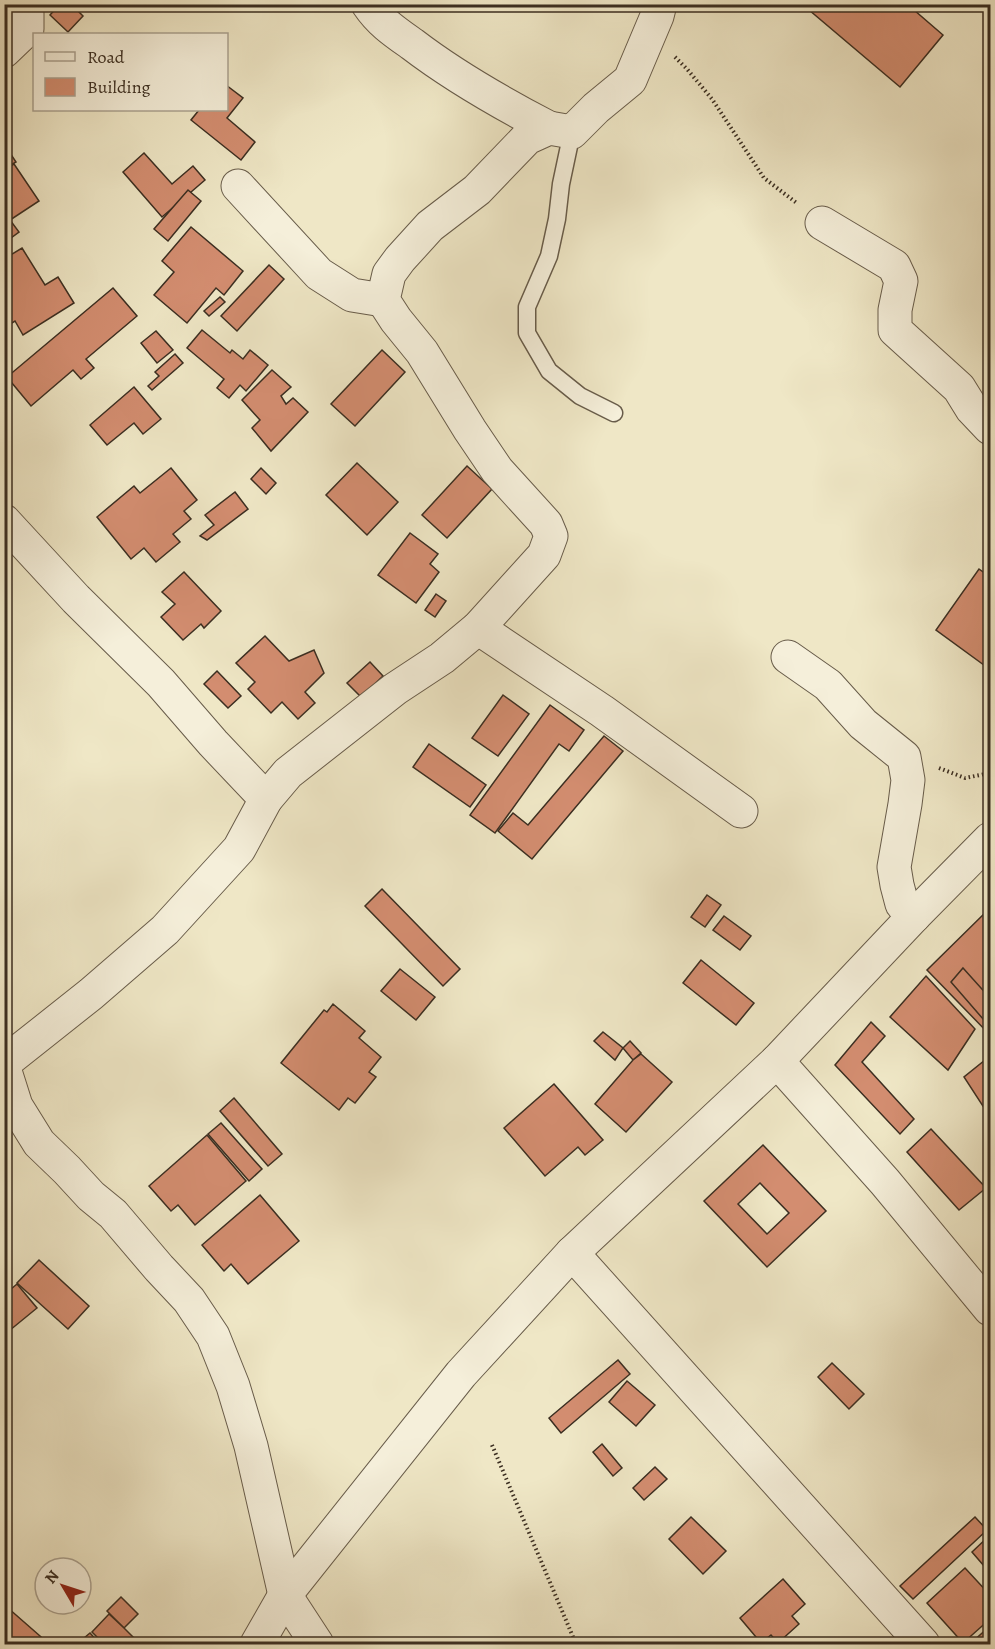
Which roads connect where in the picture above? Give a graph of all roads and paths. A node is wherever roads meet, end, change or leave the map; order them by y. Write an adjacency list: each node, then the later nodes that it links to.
1 (27, 4): 4 (street)
2 (368, 4): 5 (street)
3 (655, 19): 5 (street); 7 (path)
4 (4, 51)
5 (560, 130): 8 (street); 9 (lane)
6 (238, 186): 8 (street)
7 (822, 223): 10 (street)
8 (383, 300): 12 (street)
9 (614, 413)
10 (990, 428)
11 (4, 521): 16 (street)
12 (477, 628): 16 (street); 17 (street)
13 (788, 657): 14 (street)
14 (904, 757): 15 (path); 19 (street)
15 (990, 773)
16 (266, 799): 21 (street)
17 (741, 810)
18 (990, 839): 19 (street)
19 (914, 916): 20 (street)
20 (777, 1061): 23 (street); 24 (street)
21 (4, 1063)
22 (4, 1068): 26 (street)
23 (572, 1253): 26 (street); 30 (street)
24 (990, 1309)
25 (492, 1445): 29 (path)
26 (285, 1595): 27 (street); 28 (street)
27 (257, 1644)
28 (317, 1644)
29 (576, 1644)
30 (923, 1644)

